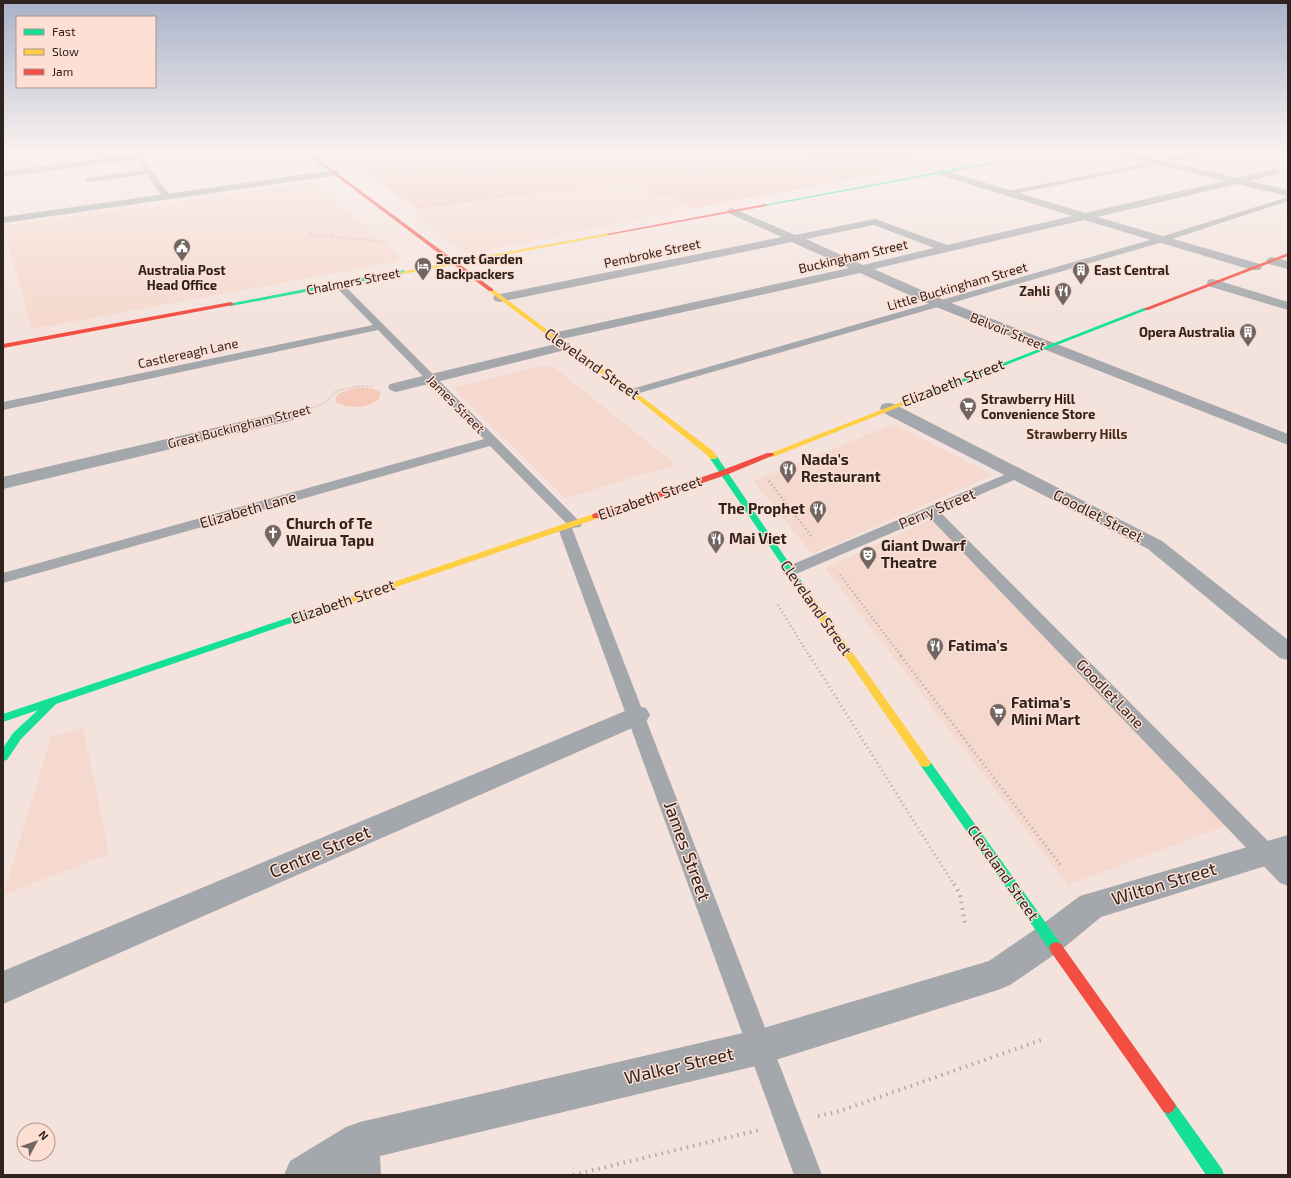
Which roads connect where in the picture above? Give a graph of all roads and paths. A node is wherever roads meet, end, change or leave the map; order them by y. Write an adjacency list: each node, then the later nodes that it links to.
1 (103, 206): 13 (street)
2 (296, 206): 14 (path)
3 (321, 206): 14 (path)
4 (379, 206): 21 (main road, Cleveland Street)
5 (426, 206): 10 (path)
6 (759, 206): 11 (main road, Chalmers Street)
7 (1050, 206): 12 (street)
8 (1131, 206): 12 (street, Buckingham Street)
9 (1266, 206): 16 (lane, Little Buckingham Street)
10 (411, 208)
11 (732, 211): 15 (street, Belvoir Street); 21 (main road, Chalmers Street)
12 (1085, 217): 16 (street); 18 (street, Buckingham Street)
13 (3, 220)
14 (329, 236): 17 (path)
15 (793, 239): 18 (street, Pembroke Street); 24 (street, Belvoir Street); 27 (street, Pembroke Street)
16 (1160, 240): 23 (street); 28 (lane, Little Buckingham Street)
17 (393, 241)
18 (946, 249): 24 (street, Buckingham Street)
19 (1288, 254): 20 (main road, Elizabeth Street)
20 (1272, 261): 22 (street); 23 (main road, Elizabeth Street)
21 (453, 262): 26 (main road, Chalmers Street); 27 (main road, Cleveland Street)
22 (1288, 265)
23 (1256, 267): 25 (main road, Elizabeth Street)
24 (860, 269): 28 (street, Belvoir Street); 31 (street, Buckingham Street)
25 (1212, 283): 29 (street); 33 (main road, Elizabeth Street)
26 (338, 284): 30 (lane, James Street); 32 (main road, Chalmers Street)
27 (500, 298): 31 (main road, Cleveland Street)
28 (941, 304): 33 (street, Belvoir Street); 36 (lane, Little Buckingham Street)
29 (1288, 306)
30 (378, 327): 34 (lane, James Street); 37 (lane, Castlereagh Lane)
31 (559, 342): 34 (street); 36 (main road, Cleveland Street)
32 (3, 346)
33 (1047, 347): 38 (main road, Elizabeth Street); 40 (street, Belvoir Street)
34 (430, 378): 35 (street); 41 (lane, James Street)
35 (396, 387): 39 (path, Great Buckingham Street)
36 (632, 392): 42 (main road, Cleveland Street)
37 (3, 406)
38 (888, 408): 42 (main road, Elizabeth Street); 43 (street, Goodlet Street)
39 (287, 416): 45 (street, Great Buckingham Street)
40 (1288, 440)
41 (493, 441): 47 (lane, James Street); 50 (lane, Elizabeth Lane)
42 (724, 473): 47 (main road, Elizabeth Street); 49 (main road, Cleveland Street)
43 (1016, 474): 46 (lane, Perry Street); 52 (street, Goodlet Street)
44 (767, 479): 48 (path)
45 (3, 483)
46 (932, 512): 48 (lane, Perry Street); 57 (lane, Goodlet Lane)
47 (570, 526): 53 (main road, Elizabeth Street); 54 (lane, James Street)
48 (826, 556): 49 (lane, Perry Street); 58 (path)
49 (790, 571): 61 (main road, Cleveland Street)
50 (3, 578)
51 (774, 599): 60 (path)
52 (1288, 652)
53 (56, 699): 55 (main road, Elizabeth Street); 56 (main road)
54 (637, 715): 62 (street, Centre Street); 63 (lane, James Street)
55 (3, 718)
56 (3, 757)
57 (1277, 850): 59 (lane, Goodlet Lane); 61 (street, Wilton Street)
58 (1062, 867)
59 (1288, 876)
60 (965, 923)
61 (1048, 939): 63 (street, Walker Street); 67 (main road, Cleveland Street)
62 (3, 988)
63 (760, 1047): 64 (street, Walker Street); 66 (lane, James Street)
64 (361, 1158): 65 (street, Walker Street)
65 (304, 1175)
66 (808, 1175)
67 (1216, 1175)

